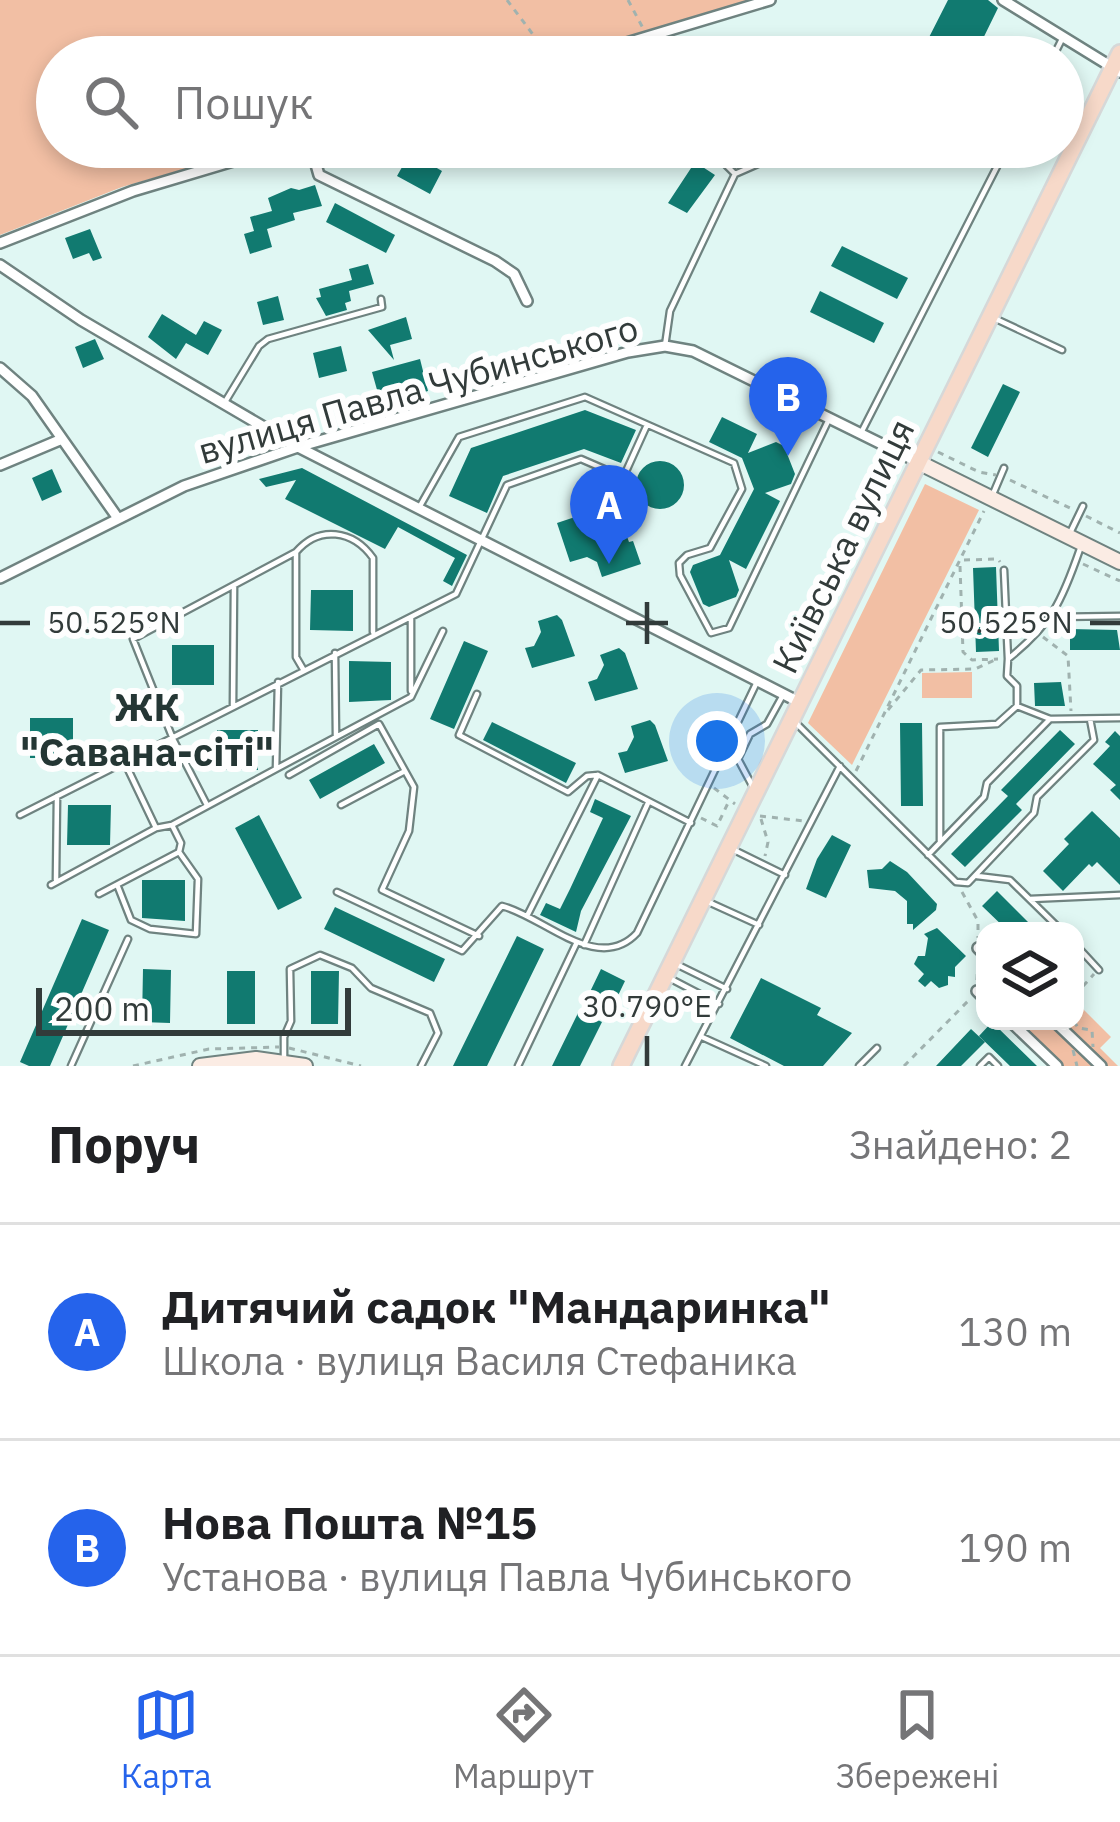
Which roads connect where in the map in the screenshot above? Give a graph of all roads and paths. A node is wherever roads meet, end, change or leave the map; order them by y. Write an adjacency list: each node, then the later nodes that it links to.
1 (507, 0): 5 (path)
2 (628, 0): 6 (path)
3 (770, 0): 6 (street)
4 (1003, 0): 7 (street)
5 (534, 36)
6 (649, 36)
7 (1062, 36)
8 (1084, 47): 9 (street)
9 (1118, 65): 10 (main road, Київська вулиця)
10 (1084, 132)
11 (210, 168): 18 (street)
12 (317, 168): 21 (street)
13 (729, 168): 17 (lane)
14 (749, 168): 17 (lane)
15 (996, 168): 29 (lane)
16 (1065, 168): 22 (main road, Київська вулиця)
17 (735, 174): 23 (lane)
18 (0, 243)
19 (0, 265): 26 (street)
20 (381, 299): 26 (lane)
21 (527, 301)
22 (990, 316): 24 (lane); 32 (main road, Київська вулиця)
23 (665, 346): 27 (street, вулиця Павла Чубинського); 31 (street, вулиця Павла Чубинського)
24 (1062, 350)
25 (0, 368): 30 (street)
26 (224, 403): 31 (street)
27 (830, 417): 28 (lane); 29 (street, вулиця Павла Чубинського)
28 (647, 425): 37 (lane); 38 (lane)
29 (861, 434): 32 (street, вулиця Павла Чубинського)
30 (62, 439): 33 (street); 40 (street)
31 (298, 447): 38 (street); 40 (street, вулиця Павла Чубинського)
32 (922, 454): 35 (path); 36 (main road); 66 (main road, Київська вулиця)
33 (0, 465)
34 (604, 469): 43 (lane)
35 (1003, 472): 36 (lane); 39 (path)
36 (990, 499): 42 (main road); 45 (path)
37 (634, 508)
38 (419, 509): 43 (street)
39 (1081, 510): 41 (path); 42 (lane)
40 (117, 518): 49 (street, вулиця Павла Чубинського)
41 (1120, 533)
42 (1075, 540): 46 (lane); 47 (main road)
43 (481, 542): 52 (lane); 63 (street)
44 (296, 552): 51 (lane); 56 (lane); 61 (lane)
45 (960, 560): 48 (path); 59 (path); 69 (path)
46 (1076, 560): 50 (path); 54 (lane)
47 (1120, 562)
48 (1004, 569): 60 (lane)
49 (0, 578)
50 (1120, 581)
51 (234, 585): 67 (lane); 75 (lane)
52 (410, 615): 56 (lane); 65 (lane)
53 (1120, 616): 54 (lane)
54 (1052, 617): 57 (lane)
55 (443, 631): 65 (lane)
56 (373, 634): 58 (lane)
57 (1040, 634): 60 (lane); 72 (path)
58 (335, 653): 61 (lane); 74 (lane)
59 (998, 659): 60 (path); 69 (path)
60 (1008, 659): 68 (lane)
61 (303, 669): 62 (lane)
62 (278, 682): 67 (lane); 78 (lane)
63 (757, 683): 66 (street); 83 (lane)
64 (477, 694): 81 (lane)
65 (411, 697): 74 (lane)
66 (791, 705): 77 (lane); 84 (main road, Київська вулиця); 84 (lane)
67 (233, 706): 75 (lane)
68 (1017, 706): 71 (lane); 96 (lane)
69 (883, 716): 82 (path)
70 (1120, 718): 73 (lane)
71 (1050, 719): 72 (lane); 96 (lane)
72 (1071, 719): 73 (lane)
73 (1090, 719): 102 (lane)
74 (336, 736): 78 (lane)
75 (173, 739): 76 (lane); 88 (lane)
76 (124, 763): 85 (lane); 95 (lane)
77 (840, 766): 82 (lane); 93 (lane)
78 (276, 769): 88 (lane)
79 (405, 771): 80 (lane); 89 (lane); 114 (lane)
80 (289, 775)
81 (598, 775): 87 (lane); 110 (lane)
82 (852, 778): 99 (lane)
83 (710, 784): 86 (path); 92 (lane)
84 (755, 792): 90 (main road, Київська вулиця)
85 (57, 796): 91 (lane); 95 (lane)
86 (729, 801): 90 (path); 92 (path)
87 (648, 803): 92 (lane); 116 (lane)
88 (207, 805): 94 (lane)
89 (341, 805)
90 (753, 813): 93 (path); 97 (main road, Київська вулиця); 100 (path)
91 (20, 814)
92 (693, 819): 116 (lane)
93 (812, 822): 101 (lane)
94 (172, 825): 95 (lane); 98 (lane)
95 (156, 828)
96 (940, 842): 99 (lane)
97 (728, 847): 100 (lane); 108 (main road, Київська вулиця)
98 (179, 852): 104 (lane); 104 (lane)
99 (928, 854): 103 (lane)
100 (763, 864): 101 (lane)
101 (785, 874): 113 (lane)
102 (977, 876): 103 (lane); 109 (lane)
103 (956, 882): 111 (path)
104 (118, 885): 106 (lane)
105 (337, 892): 114 (lane)
106 (99, 894)
107 (1120, 895): 109 (lane)
108 (704, 899): 113 (lane); 118 (main road, Київська вулиця)
109 (1030, 899): 112 (lane)
110 (527, 916): 114 (lane); 116 (lane)
111 (978, 922)
112 (1053, 922)
113 (759, 926): 121 (lane)
114 (479, 936)
115 (128, 939): 131 (lane)
116 (581, 944): 135 (lane)
117 (1084, 954): 119 (lane)
118 (669, 970): 121 (lane); 123 (lane); 136 (main road, Київська вулиця)
119 (1099, 970): 120 (path)
120 (1084, 986)
121 (727, 989): 123 (lane)
122 (976, 1000): 140 (path)
123 (719, 1004): 127 (lane)
124 (1084, 1028): 129 (path)
125 (1019, 1030): 143 (street)
126 (1064, 1030): 129 (street)
127 (702, 1037): 137 (lane); 138 (lane)
128 (877, 1048): 139 (lane)
129 (1088, 1053): 144 (street)
130 (284, 1063): 132 (main road); 133 (main road); 134 (lane)
131 (71, 1066)
132 (200, 1066)
133 (305, 1066)
134 (422, 1066)
135 (518, 1066)
136 (622, 1066)
137 (685, 1066)
138 (766, 1066)
139 (859, 1066)
140 (904, 1066)
141 (980, 1066): 142 (lane)
142 (998, 1066)
143 (1057, 1066)
144 (1102, 1066)

